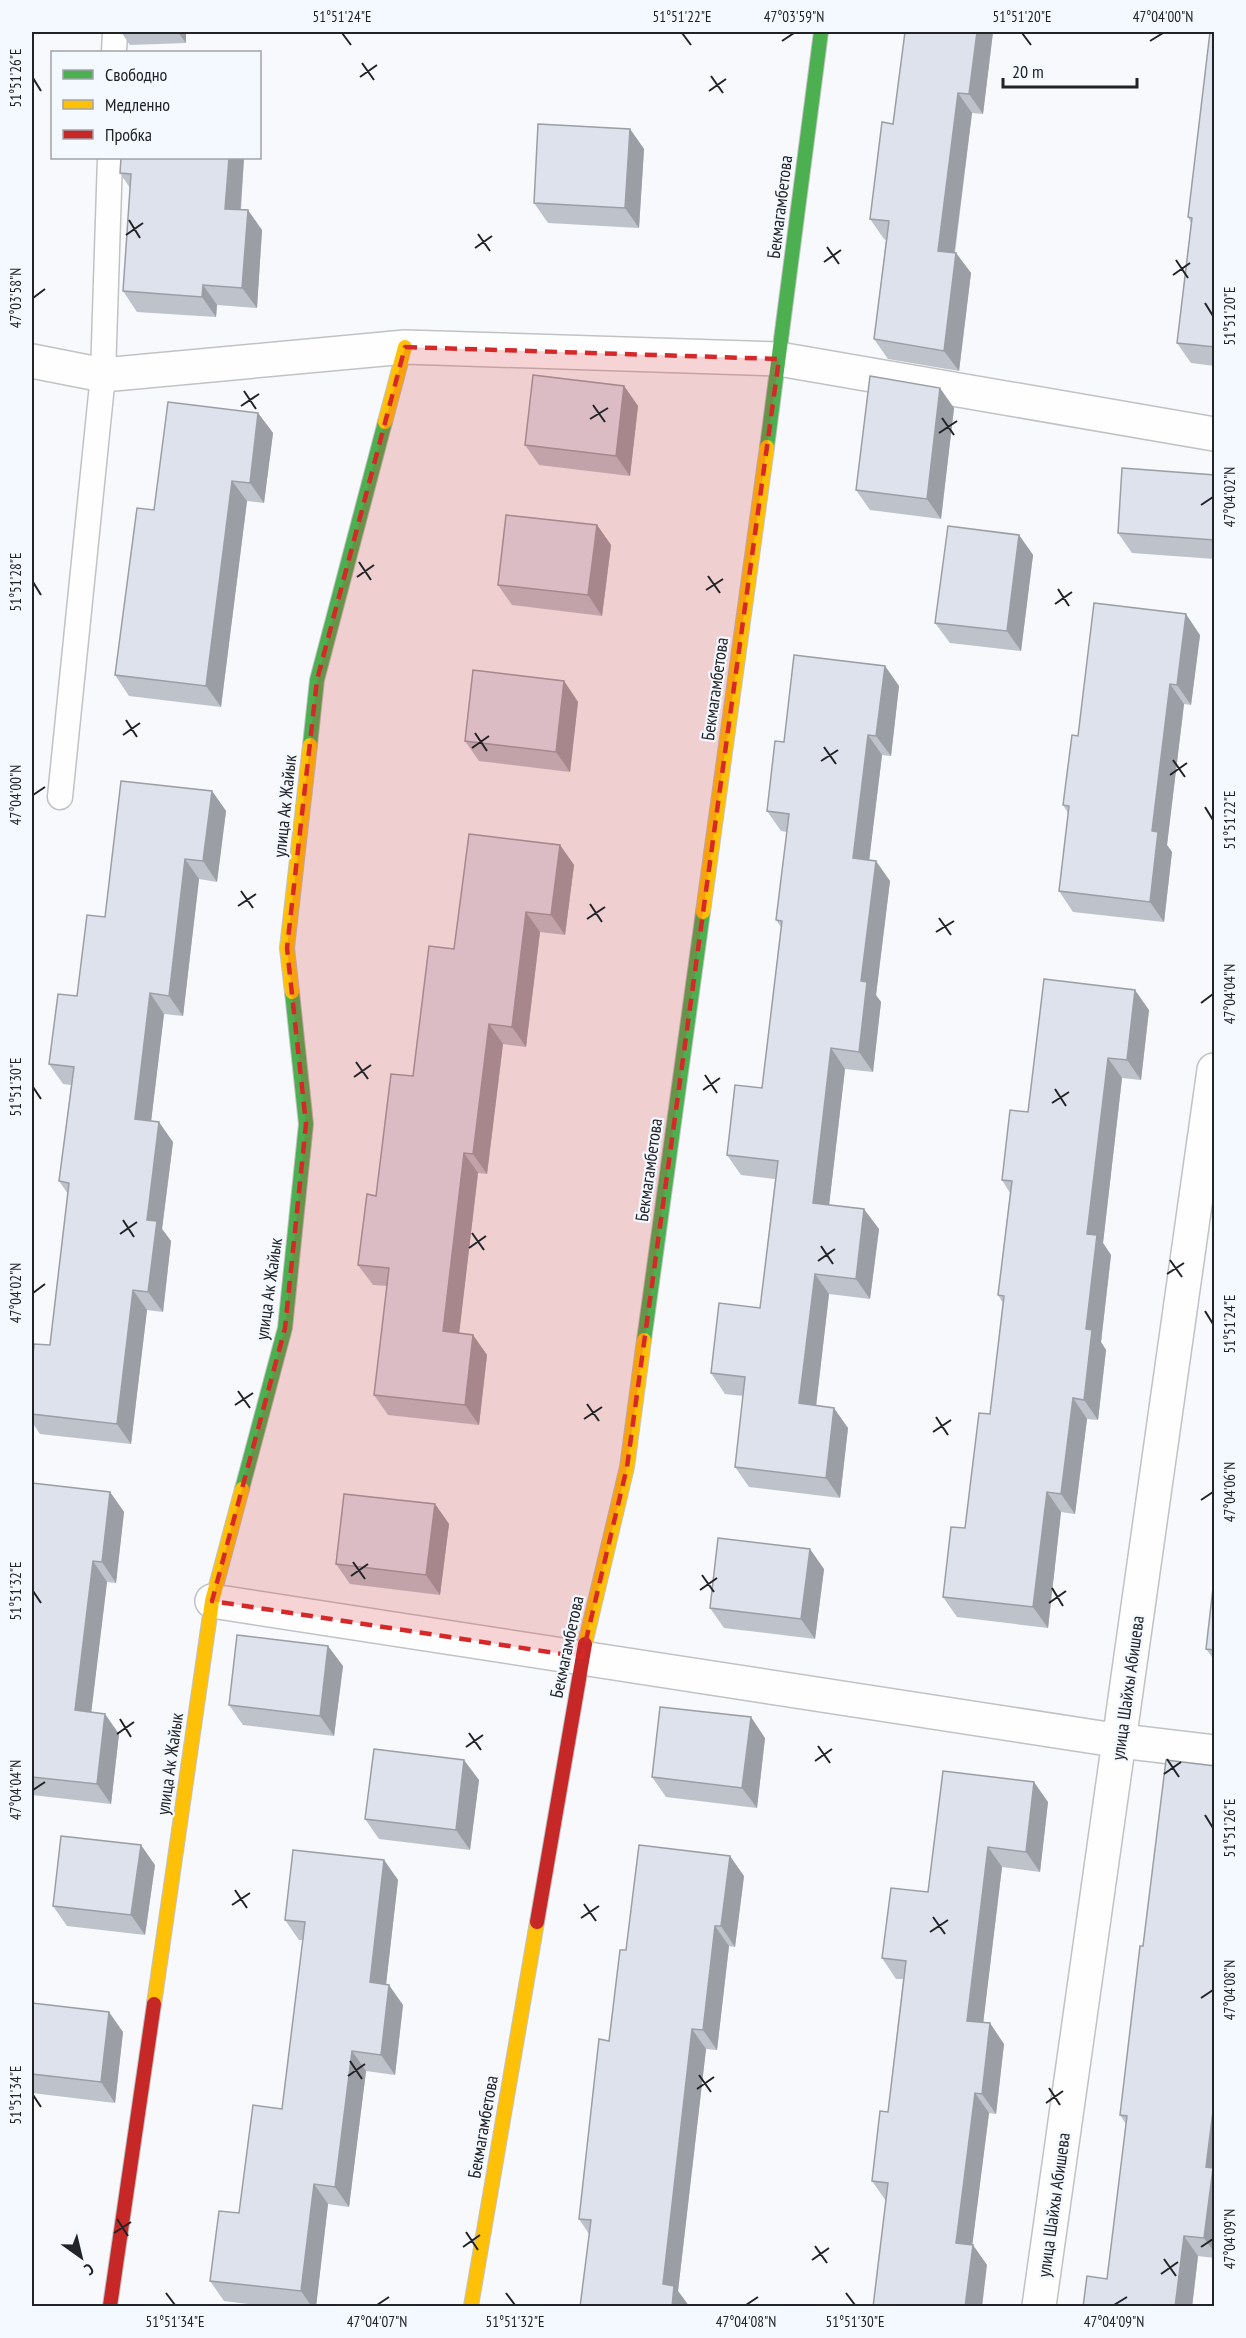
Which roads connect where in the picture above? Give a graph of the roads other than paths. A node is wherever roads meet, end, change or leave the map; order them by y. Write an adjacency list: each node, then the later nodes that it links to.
1 (115, 32): 3 (lane)
2 (821, 32): 6 (street, Бекмагамбетова)
3 (114, 51)
4 (110, 159): 8 (lane)
5 (405, 346): 6 (street); 8 (street); 12 (street, улица Ак Жайык)
6 (779, 359): 9 (street); 13 (street, Бекмагамбетова)
7 (32, 361): 8 (street)
8 (103, 375): 10 (lane)
9 (1215, 434)
10 (60, 797)
11 (1215, 1070): 14 (street, улица Шайхы Абишева)
12 (212, 1601): 13 (street); 16 (street, улица Ак Жайык)
13 (582, 1657): 14 (street); 17 (street, Бекмагамбетова)
14 (1120, 1741): 15 (street); 18 (street, улица Шайхы Абишева)
15 (1215, 1752)
16 (110, 2307)
17 (471, 2307)
18 (1039, 2307)

